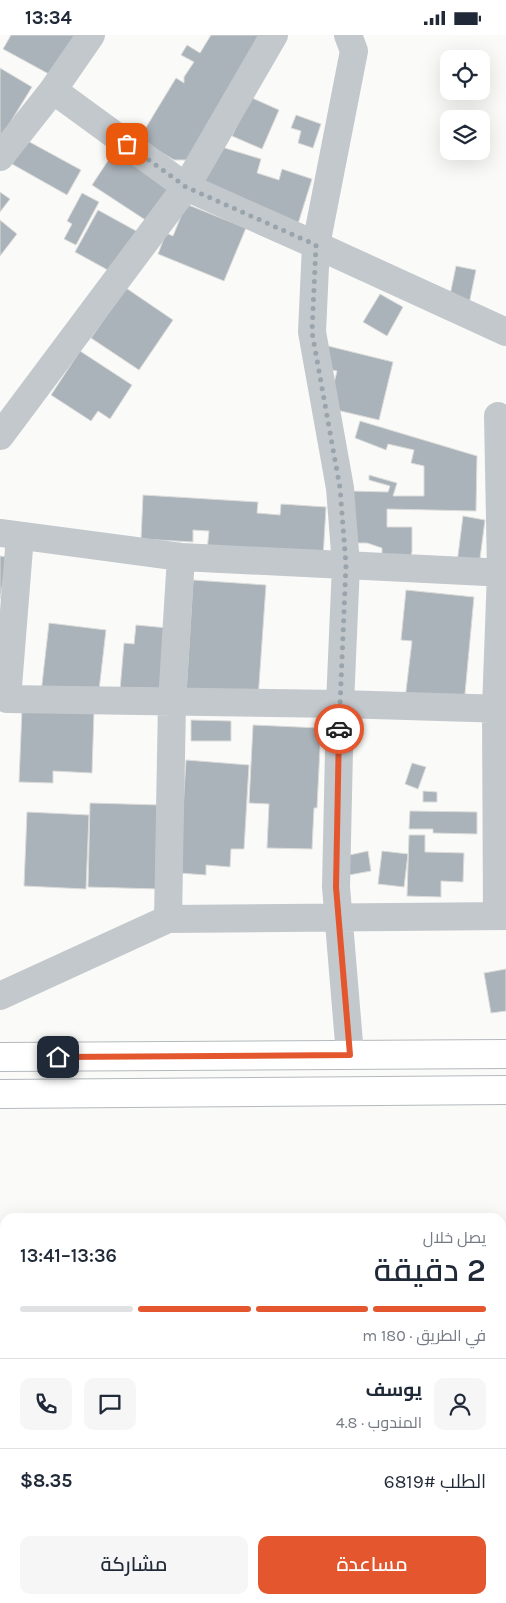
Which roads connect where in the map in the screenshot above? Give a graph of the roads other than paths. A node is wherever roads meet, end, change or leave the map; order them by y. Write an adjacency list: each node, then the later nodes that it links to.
1 (91, 35): 4 (street)
2 (274, 35): 6 (street)
3 (348, 35): 7 (street)
4 (52, 90): 5 (street); 6 (street)
5 (0, 157)
6 (186, 187): 7 (street); 10 (street)
7 (316, 245): 8 (street); 13 (street)
8 (506, 332)
9 (498, 416): 14 (street)
10 (0, 436)
11 (10, 535): 12 (street); 15 (street)
12 (181, 557): 13 (street); 15 (street)
13 (346, 565): 14 (street); 16 (street)
14 (504, 573): 17 (street)
15 (172, 702): 16 (street); 20 (street)
16 (340, 704): 17 (street); 19 (street)
17 (501, 709): 18 (street)
18 (501, 916): 19 (street)
19 (338, 917): 20 (street); 23 (street)
20 (168, 919): 21 (street)
21 (0, 996)
22 (506, 1054): 23 (highway)
23 (350, 1055): 24 (highway)
24 (0, 1057)
25 (506, 1090): 26 (highway)
26 (0, 1095)

